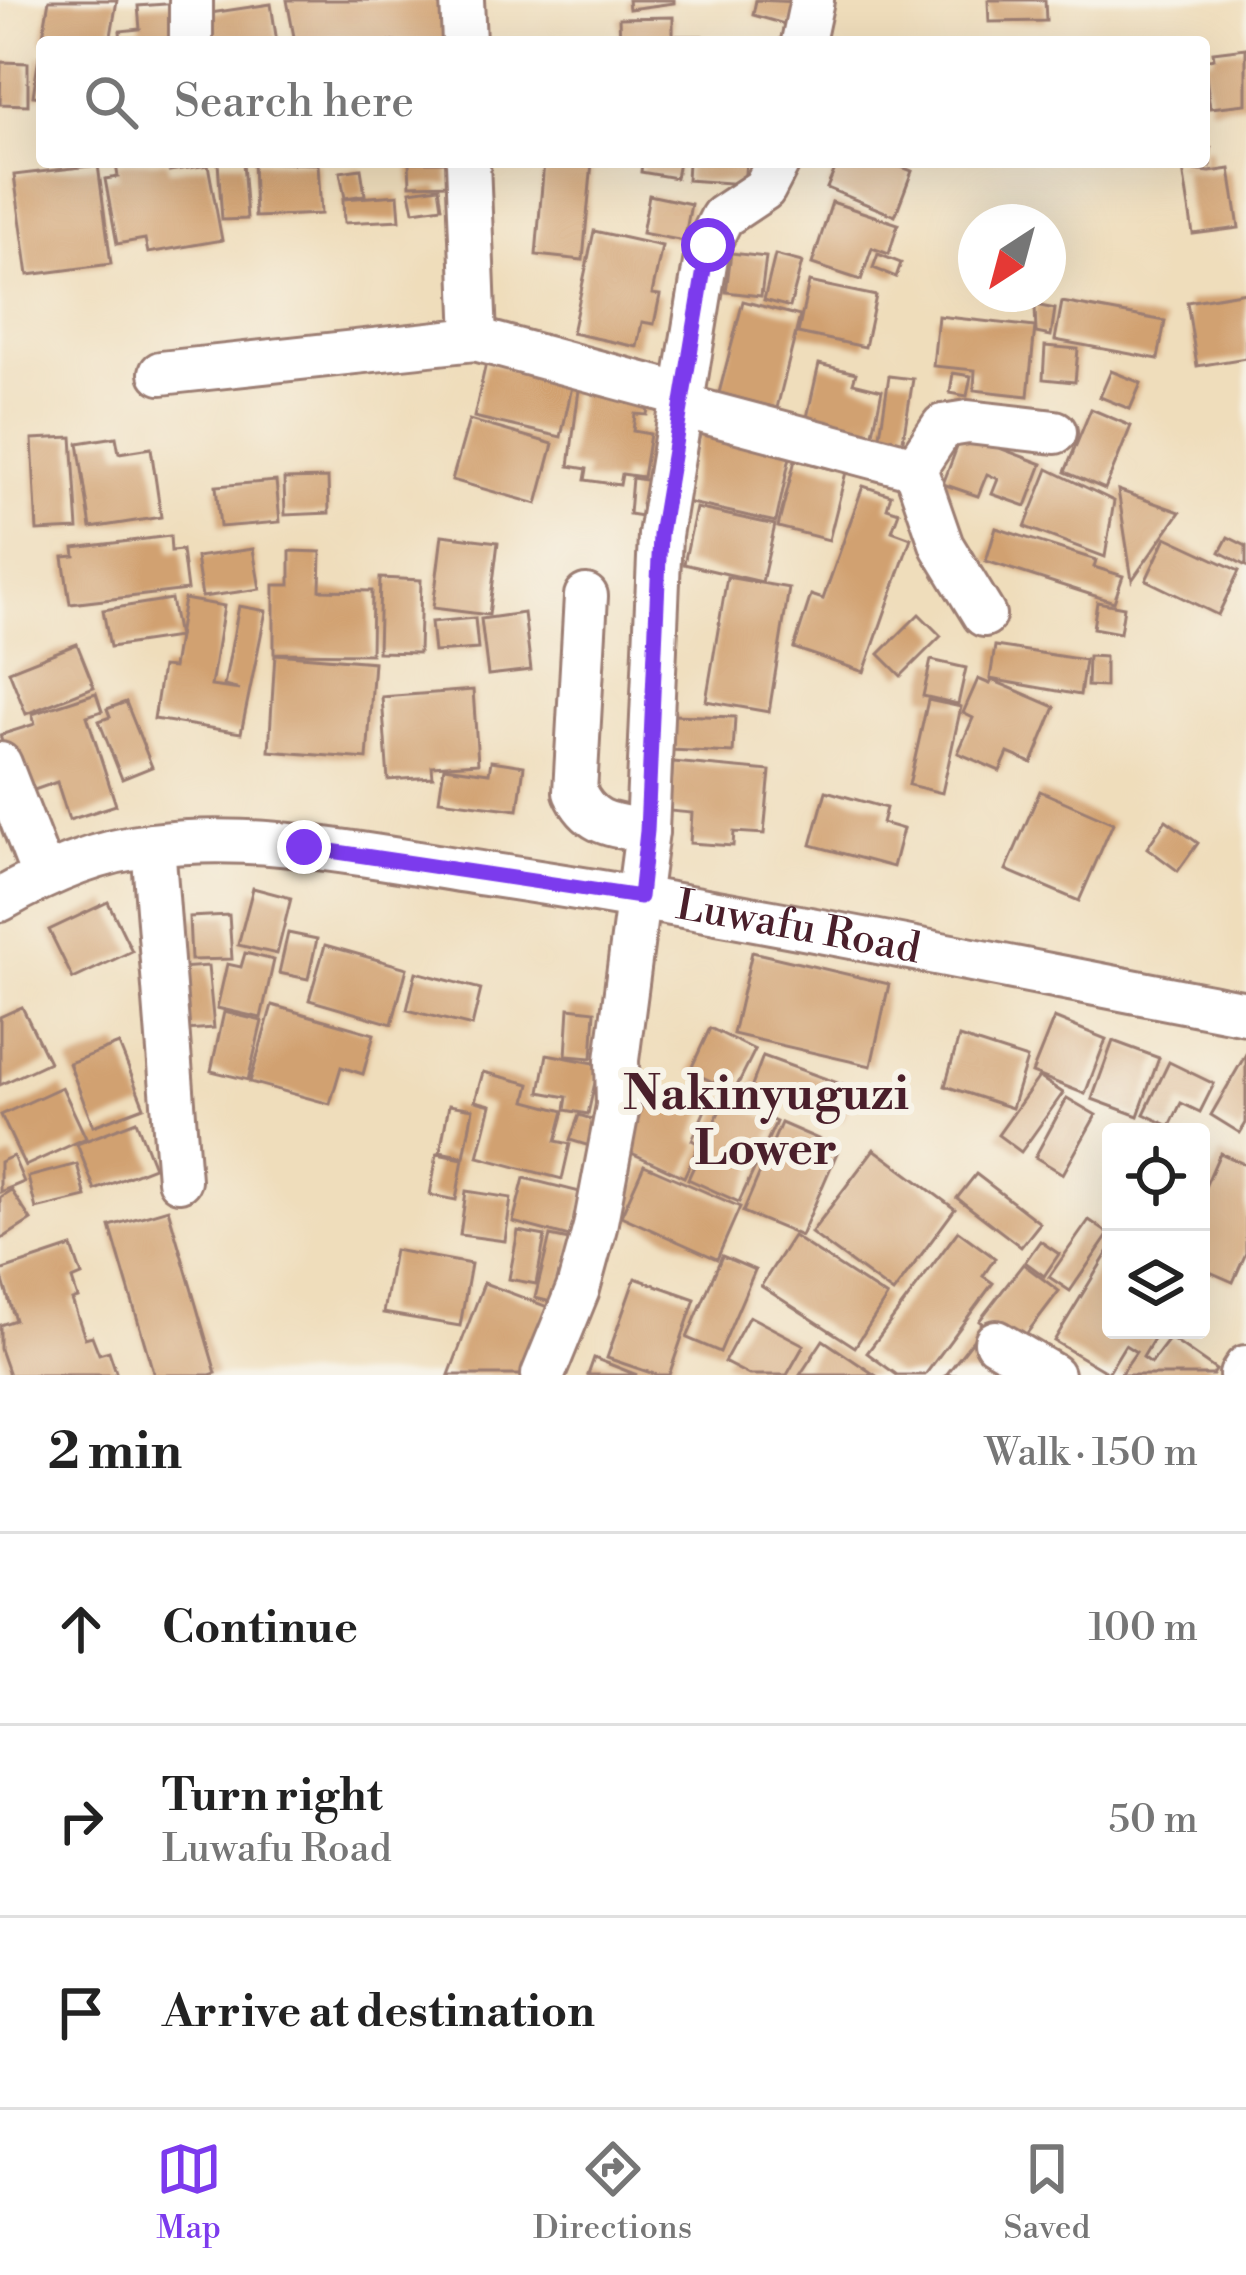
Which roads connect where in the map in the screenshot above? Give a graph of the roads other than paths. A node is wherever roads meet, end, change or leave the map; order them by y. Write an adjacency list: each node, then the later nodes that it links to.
1 (190, 0): 4 (street)
2 (462, 0): 5 (street)
3 (812, 0): 6 (street)
4 (190, 36)
5 (464, 36)
6 (804, 36)
7 (468, 168): 9 (street)
8 (775, 168): 11 (street)
9 (475, 339): 10 (street); 11 (street)
10 (161, 373)
11 (683, 400): 13 (street); 17 (street)
12 (1055, 432): 13 (street)
13 (915, 468): 15 (street)
14 (586, 596): 17 (street)
15 (984, 615)
16 (0, 764): 19 (street)
17 (647, 831): 20 (street)
18 (153, 845): 19 (street, Luwafu Road); 20 (street, Luwafu Road); 23 (street)
19 (43, 875): 21 (street, Luwafu Road)
20 (640, 897): 22 (street, Luwafu Road); 26 (street)
21 (0, 900)
22 (1246, 1013)
23 (179, 1180)
24 (995, 1342): 27 (street)
25 (1246, 1366): 28 (street)
26 (543, 1375)
27 (1052, 1375)
28 (1241, 1375)

